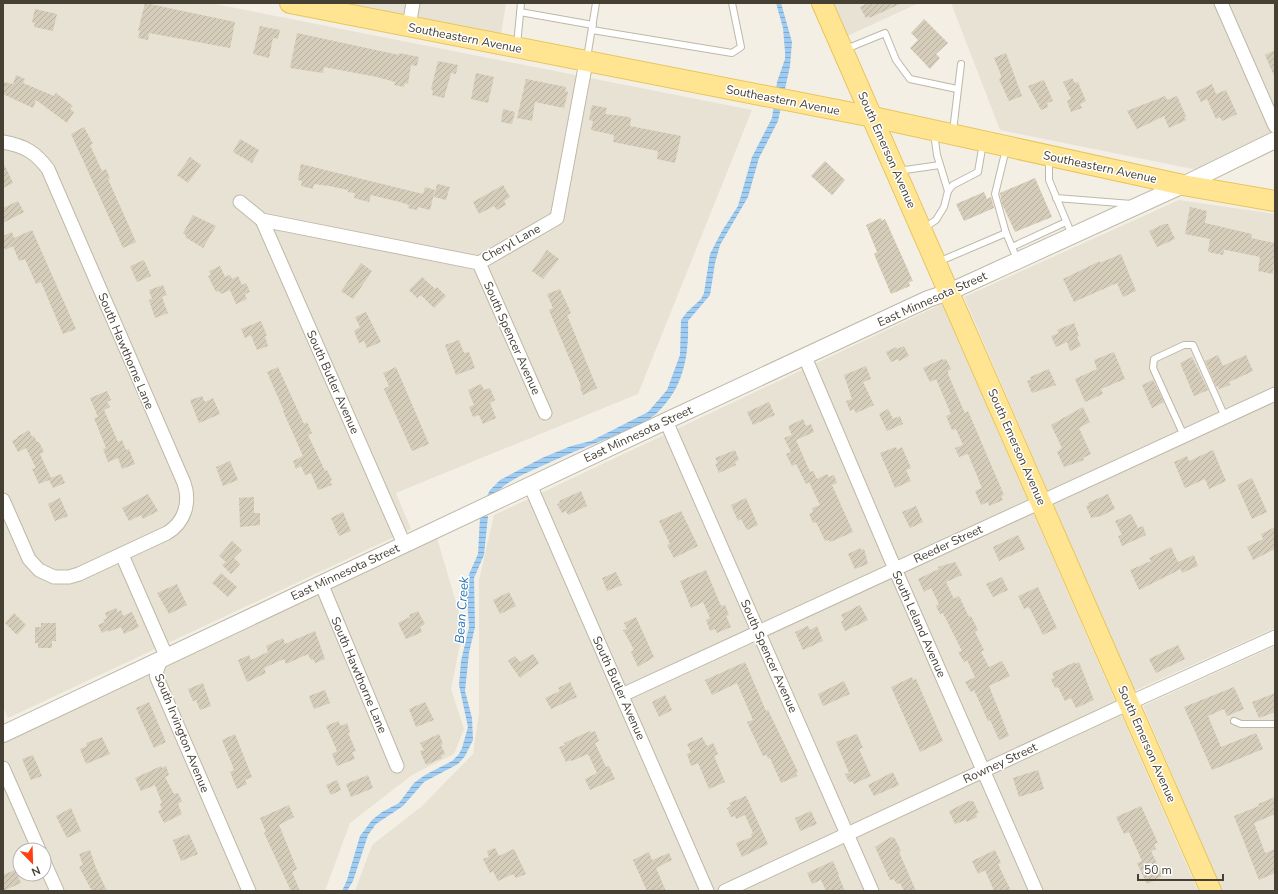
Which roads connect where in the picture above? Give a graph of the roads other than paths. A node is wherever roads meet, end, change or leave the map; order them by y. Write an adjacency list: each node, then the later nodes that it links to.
1 (290, 3): 9 (main road, Southeastern Avenue)
2 (413, 3): 9 (street)
3 (521, 3): 8 (lane)
4 (596, 3): 10 (lane)
5 (732, 3): 10 (lane)
6 (822, 3): 12 (main road, South Emerson Avenue)
7 (1221, 3): 17 (street)
8 (520, 12): 10 (lane); 11 (lane)
9 (409, 26): 11 (main road, Southeastern Avenue)
10 (592, 27): 13 (lane)
11 (517, 48): 13 (main road, Southeastern Avenue)
12 (843, 50): 15 (lane); 16 (main road, South Emerson Avenue)
13 (586, 62): 16 (main road, Southeastern Avenue); 37 (street, Cheryl Lane)
14 (961, 64): 15 (lane)
15 (957, 88): 18 (lane)
16 (873, 117): 18 (main road, Southeastern Avenue); 25 (main road, South Emerson Avenue)
17 (1275, 126)
18 (943, 133): 21 (main road, Southeastern Avenue); 24 (lane)
19 (1275, 140): 26 (street, East Minnesota Street)
20 (3, 142): 50 (street, South Hawthorne Lane)
21 (983, 142): 22 (main road, Southeastern Avenue); 27 (lane)
22 (1007, 147): 23 (main road, Southeastern Avenue); 35 (lane)
23 (1049, 156): 26 (main road, Southeastern Avenue); 28 (lane)
24 (940, 164): 25 (lane); 27 (lane)
25 (897, 171): 33 (main road, South Emerson Avenue)
26 (1183, 186): 29 (main road, Southeastern Avenue); 31 (street, East Minnesota Street)
27 (948, 191): 33 (lane)
28 (1056, 198): 31 (lane); 34 (lane)
29 (1275, 201)
30 (240, 202): 32 (street)
31 (1140, 205): 34 (street, East Minnesota Street)
32 (262, 220): 37 (street, Cheryl Lane); 49 (street, South Butler Avenue)
33 (922, 229): 38 (main road, South Emerson Avenue)
34 (1070, 229): 36 (street, East Minnesota Street)
35 (1006, 232): 36 (lane); 38 (lane)
36 (1015, 254): 39 (street, East Minnesota Street)
37 (479, 262): 42 (street, South Spencer Avenue)
38 (937, 263): 39 (main road, South Emerson Avenue)
39 (949, 292): 40 (street, East Minnesota Street); 48 (main road, South Emerson Avenue)
40 (805, 356): 44 (street, East Minnesota Street); 51 (street, South Leland Avenue)
41 (1275, 394): 43 (street, Reeder Street)
42 (545, 413)
43 (1225, 417): 45 (street, Reeder Street); 45 (lane)
44 (666, 420): 46 (street, East Minnesota Street); 53 (street, South Spencer Avenue)
45 (1184, 436): 48 (street, Reeder Street)
46 (530, 485): 49 (street, East Minnesota Street); 56 (street, South Butler Avenue)
47 (3, 500): 50 (street)
48 (1040, 501): 51 (street, Reeder Street); 57 (main road, South Emerson Avenue)
49 (404, 544): 52 (street, East Minnesota Street)
50 (122, 554): 55 (street, South Irvington Avenue)
51 (895, 568): 53 (street, Reeder Street); 63 (street, South Leland Avenue)
52 (321, 583): 55 (street, East Minnesota Street); 61 (street, South Hawthorne Lane)
53 (759, 632): 56 (street, Reeder Street); 64 (street, South Spencer Avenue)
54 (1275, 637): 57 (street, Rowney Street)
55 (163, 658): 60 (street, East Minnesota Street); 68 (street, South Irvington Avenue)
56 (622, 695): 69 (street, South Butler Avenue)
57 (1129, 703): 63 (street, Rowney Street); 73 (main road, South Emerson Avenue)
58 (1234, 721): 59 (lane)
59 (1275, 724)
60 (3, 734)
61 (398, 766)
62 (3, 768): 65 (street)
63 (983, 771): 64 (street, Rowney Street); 72 (street, South Leland Avenue)
64 (847, 834): 70 (street, Rowney Street); 71 (street, South Spencer Avenue)
65 (35, 842)
66 (52, 881): 67 (street)
67 (56, 891)
68 (249, 891)
69 (708, 891)
70 (725, 891)
71 (872, 891)
72 (1036, 891)
73 (1211, 891)

